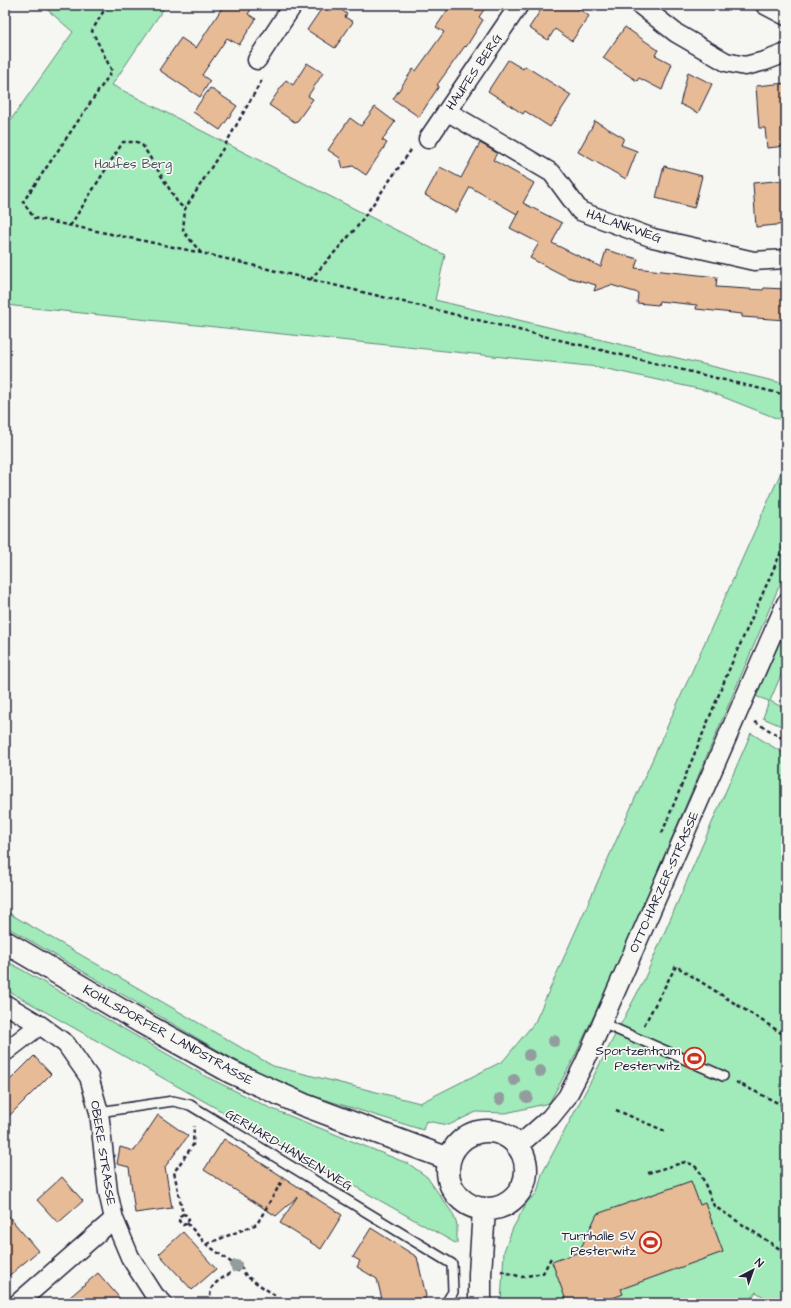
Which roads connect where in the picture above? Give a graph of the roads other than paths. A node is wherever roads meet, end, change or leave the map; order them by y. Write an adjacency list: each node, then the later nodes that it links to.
1 (293, 5): 7 (street)
2 (519, 5): 8 (street, HAUFES BERG)
3 (640, 5): 6 (street)
4 (765, 5): 5 (street)
5 (786, 16)
6 (786, 53)
7 (258, 60)
8 (448, 112): 9 (street, HAUFES BERG); 10 (street, HALANKWEG)
9 (428, 139)
10 (786, 259)
11 (786, 603): 14 (street, OTTO-HARZER-STRASSE)
12 (5, 942): 20 (street, KOHLSDORFER LANDSTRASSE)
13 (5, 1004): 15 (street, OBERE STRASSE)
14 (602, 1022): 17 (lane); 19 (street, OTTO-HARZER-STRASSE)
15 (40, 1025): 16 (street); 18 (street, OBERE STRASSE)
16 (5, 1052)
17 (723, 1076)
18 (99, 1112): 22 (street, OBERE STRASSE); 25 (lane, GERHARD-HANSEN-WEG)
19 (518, 1146): 20 (street); 21 (street)
20 (449, 1159): 21 (street)
21 (484, 1209): 26 (street)
22 (114, 1219): 23 (street); 24 (street, OBERE STRASSE)
23 (18, 1303)
24 (163, 1303)
25 (446, 1303)
26 (480, 1303)

